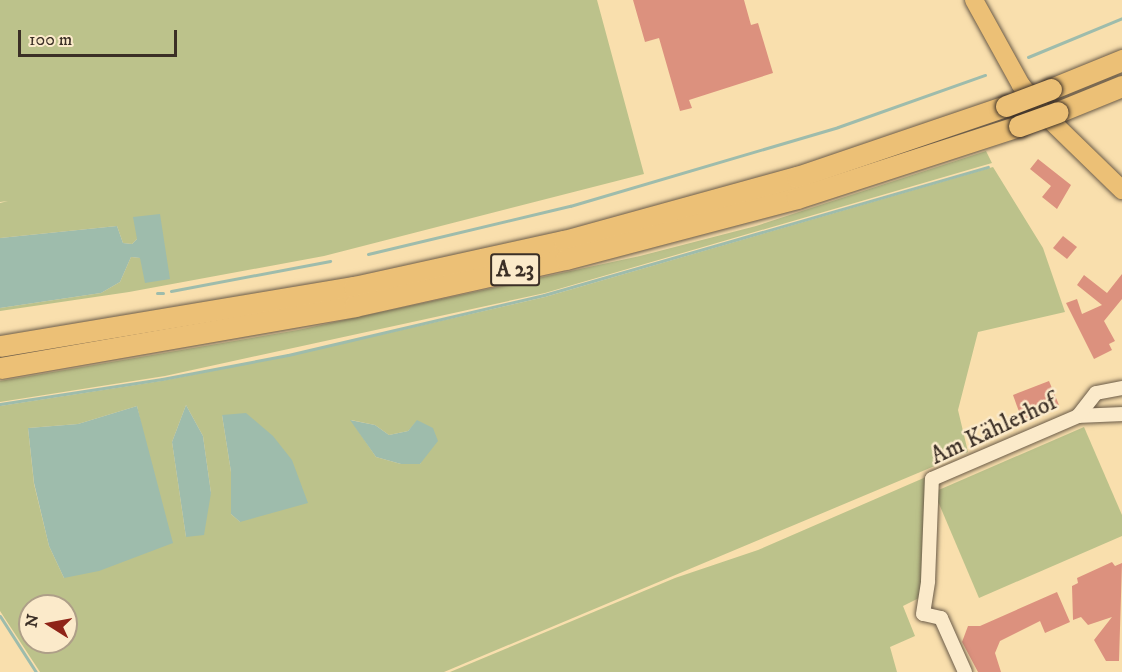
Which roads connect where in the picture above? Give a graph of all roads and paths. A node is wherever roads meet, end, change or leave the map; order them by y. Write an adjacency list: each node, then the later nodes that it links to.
1 (974, 0): 4 (main road)
2 (1122, 60): 5 (highway, A 23, bridge)
3 (1122, 86): 6 (highway, A 23, bridge)
4 (1122, 190)
5 (0, 346)
6 (0, 368)
7 (1122, 388): 9 (street, Am Kählerhof)
8 (1122, 414): 9 (street)
9 (1078, 416): 10 (street, Am Kählerhof)
10 (965, 672)

